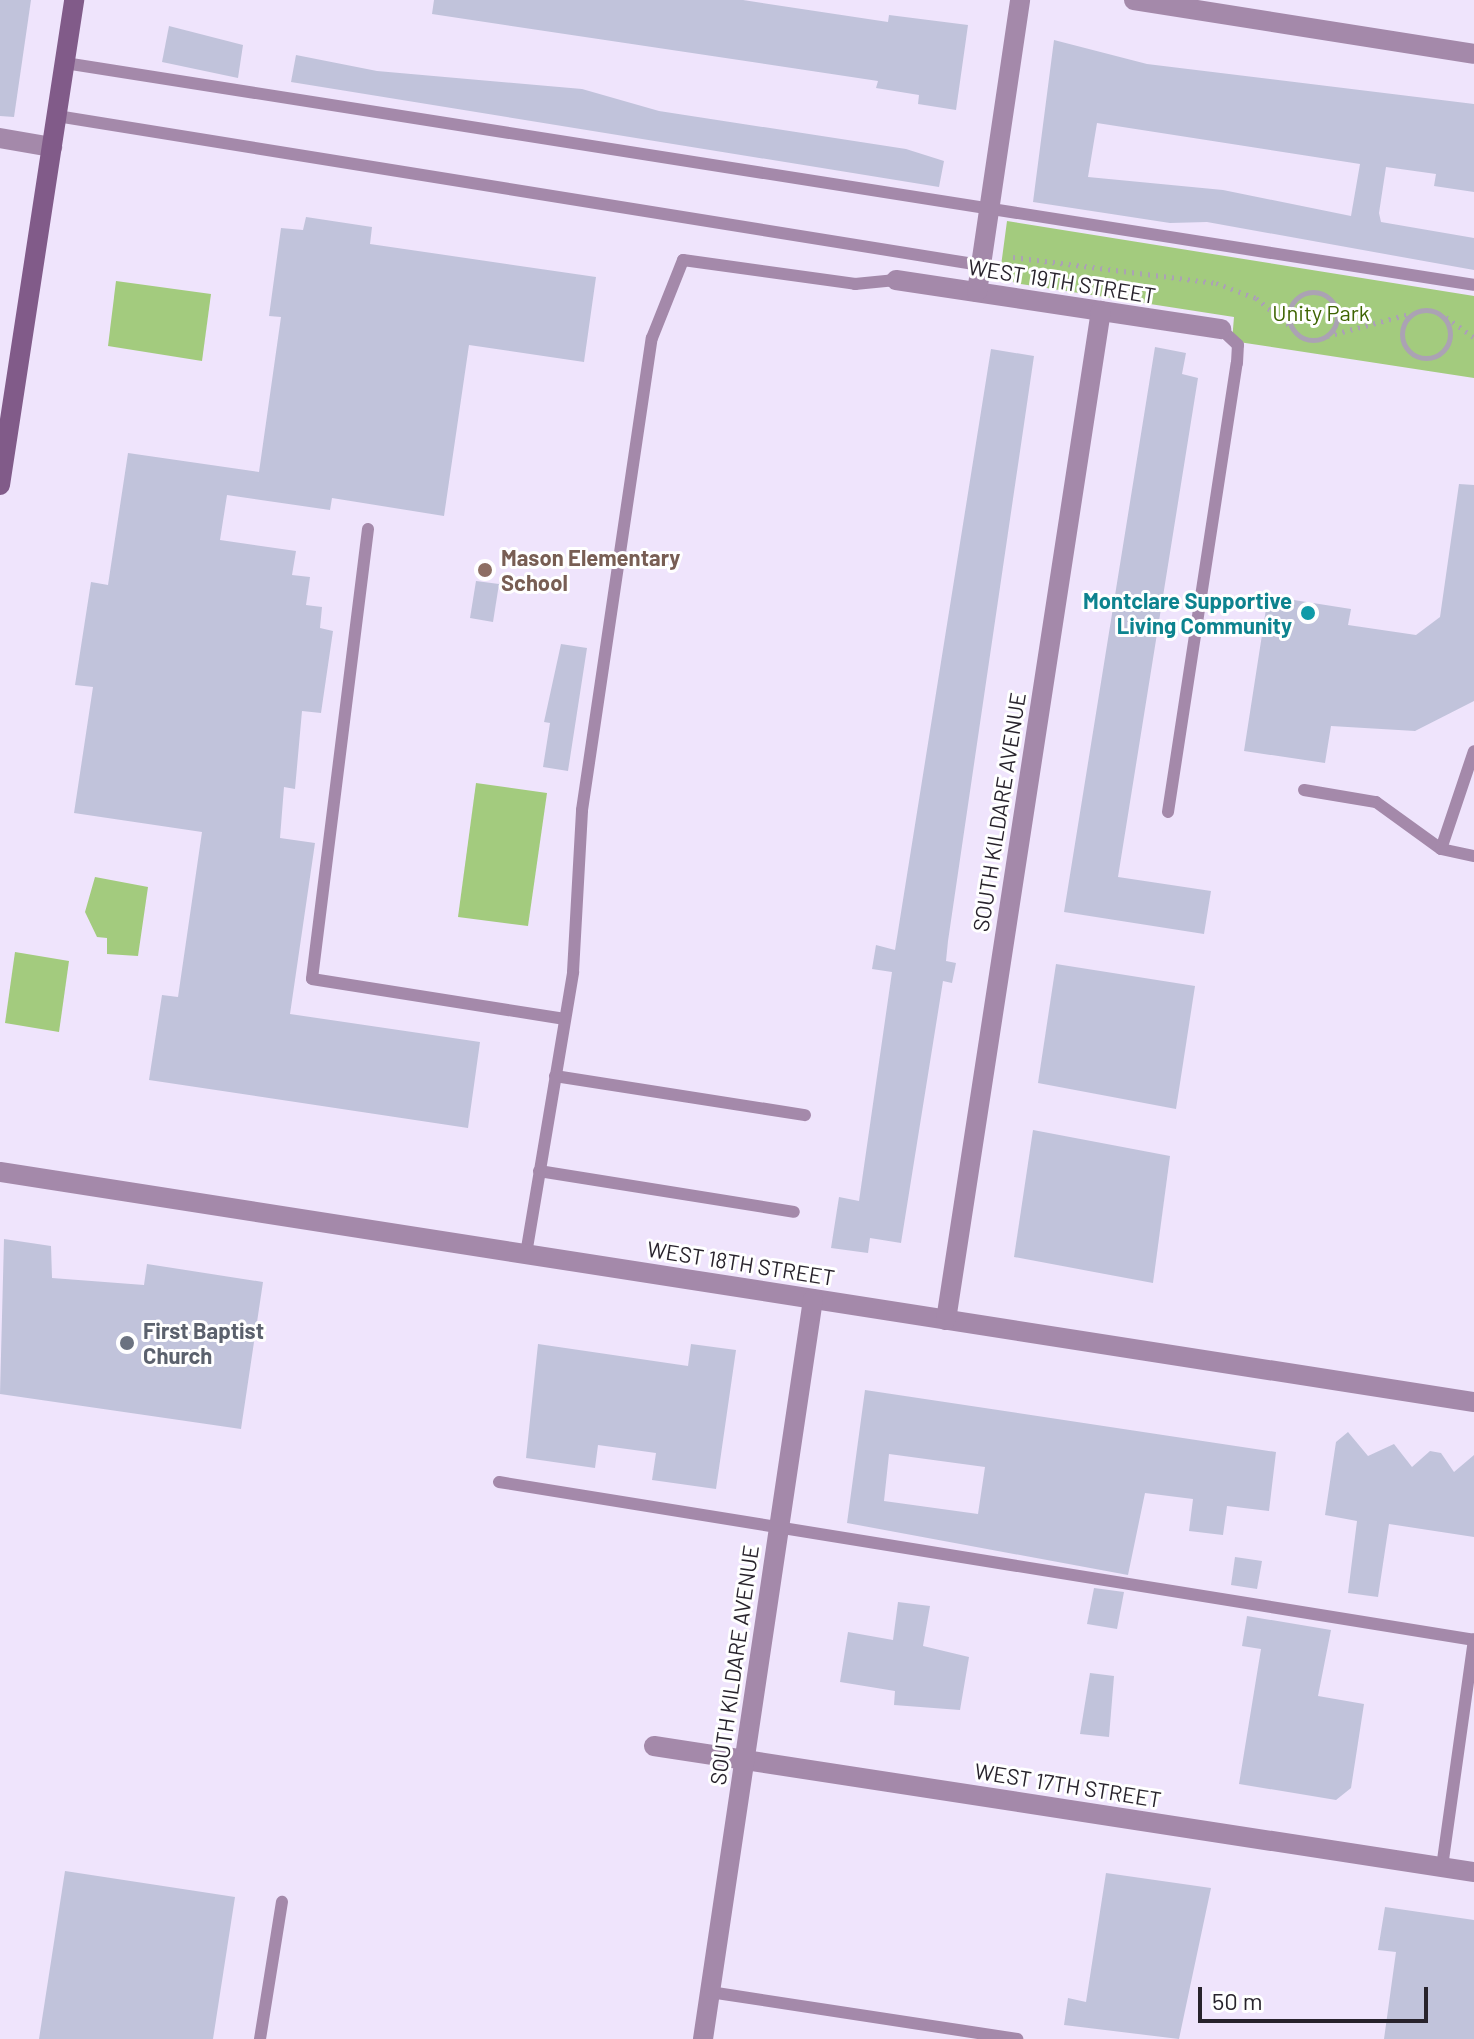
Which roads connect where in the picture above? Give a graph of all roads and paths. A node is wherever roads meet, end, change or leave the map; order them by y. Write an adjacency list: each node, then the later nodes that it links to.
1 (74, 0): 5 (street)
2 (1020, 0): 9 (street)
3 (1134, 0): 4 (street)
4 (1474, 54)
5 (65, 63): 6 (street); 9 (lane)
6 (57, 116): 8 (street); 11 (lane)
7 (0, 138): 8 (street)
8 (52, 147): 22 (street)
9 (988, 208): 11 (street); 13 (lane)
10 (1013, 257): 18 (path)
11 (980, 265): 14 (street)
12 (896, 280): 14 (street, WEST 19TH STREET); 29 (lane)
13 (1474, 285)
14 (977, 292): 15 (street, WEST 19TH STREET)
15 (1101, 311): 19 (street, WEST 19TH STREET); 37 (street, SOUTH KILDARE AVENUE)
16 (1414, 313): 17 (path); 17 (path); 20 (path)
17 (1439, 315): 21 (path)
18 (1291, 327): 20 (path); 20 (path)
19 (1221, 329): 26 (lane)
20 (1327, 336)
21 (1474, 337)
22 (0, 485)
23 (368, 529): 29 (lane)
24 (1474, 751): 27 (lane)
25 (1304, 790): 27 (lane)
26 (1168, 812)
27 (1441, 849): 28 (lane)
28 (1474, 856)
29 (565, 1019): 30 (lane)
30 (555, 1076): 31 (lane); 32 (lane)
31 (805, 1115)
32 (539, 1171): 34 (lane); 35 (lane)
33 (0, 1172): 35 (street, WEST 18TH STREET)
34 (794, 1212)
35 (526, 1254): 36 (street, WEST 18TH STREET)
36 (813, 1299): 37 (street, WEST 18TH STREET); 40 (street, SOUTH KILDARE AVENUE)
37 (946, 1320): 38 (street, WEST 18TH STREET)
38 (1474, 1402)
39 (499, 1482): 40 (lane)
40 (779, 1527): 41 (lane); 43 (street, SOUTH KILDARE AVENUE)
41 (1474, 1640): 44 (lane)
42 (654, 1746): 43 (street, WEST 17TH STREET)
43 (744, 1760): 44 (street, WEST 17TH STREET); 47 (street, SOUTH KILDARE AVENUE)
44 (1442, 1867): 45 (street, WEST 17TH STREET)
45 (1474, 1872)
46 (282, 1902): 48 (lane)
47 (710, 1992): 49 (street, SOUTH KILDARE AVENUE); 50 (lane)
48 (260, 2039)
49 (703, 2039)
50 (1017, 2039)

